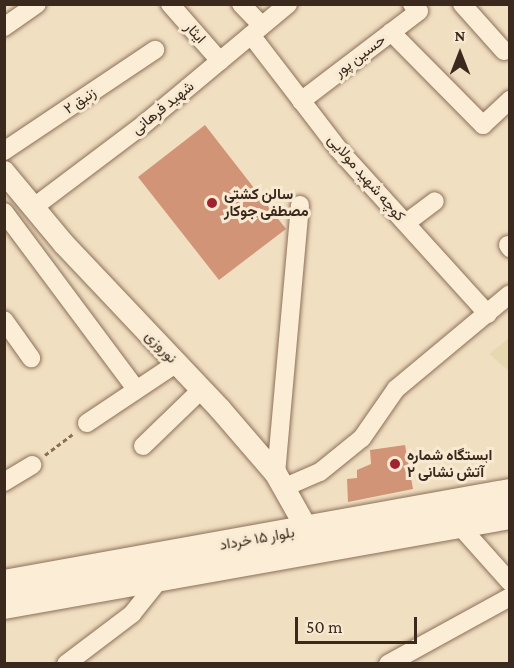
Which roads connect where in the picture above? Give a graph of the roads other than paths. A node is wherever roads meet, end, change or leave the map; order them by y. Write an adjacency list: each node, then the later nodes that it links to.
1 (37, 4): 7 (street)
2 (170, 4): 12 (street, ایثار)
3 (242, 4): 8 (street, کوچه شهید مولایی)
4 (288, 4): 8 (street, شهید فرهانی)
5 (462, 4): 11 (street)
6 (420, 7): 9 (street, حسین پور)
7 (4, 27)
8 (256, 31): 12 (street, شهید فرهانی); 13 (street, کوچه شهید مولایی)
9 (391, 32): 13 (street, حسین پور); 14 (street)
10 (155, 50): 15 (street, زنبق ۲)
11 (504, 51)
12 (220, 61): 19 (street, شهید فرهانی)
13 (301, 101): 21 (street, کوچه شهید مولایی)
14 (507, 107)
15 (4, 151)
16 (4, 172): 19 (street, نوروزی)
17 (435, 201): 21 (street)
18 (300, 205): 32 (street)
19 (34, 207): 26 (street, نوروزی)
20 (4, 212): 27 (street)
21 (406, 224): 23 (street, کوچه شهید مولایی)
22 (510, 294): 23 (street)
23 (488, 314): 32 (street)
24 (4, 320): 25 (street)
25 (30, 358)
26 (177, 363): 27 (street); 28 (street, نوروزی)
27 (136, 389): 29 (street)
28 (201, 389): 30 (street); 32 (street, نوروزی)
29 (87, 423)
30 (142, 446)
31 (32, 465): 33 (street)
32 (279, 481): 38 (street, نوروزی)
33 (4, 482)
34 (510, 492): 36 (main road, بلوار ۱۵ خرداد)
35 (510, 516): 37 (main road, بلوار ۱۵ خرداد)
36 (402, 524): 37 (main road, بلوار ۱۵ خرداد); 38 (main road, بلوار ۱۵ خرداد); 39 (main road, بلوار ۱۵ خرداد)
37 (459, 525): 40 (street)
38 (307, 530): 41 (main road, بلوار ۱۵ خرداد)
39 (159, 580): 43 (main road, بلوار ۱۵ خرداد); 44 (street)
40 (510, 582)
41 (4, 583)
42 (510, 597): 45 (street)
43 (4, 606)
44 (66, 663)
45 (388, 663)

